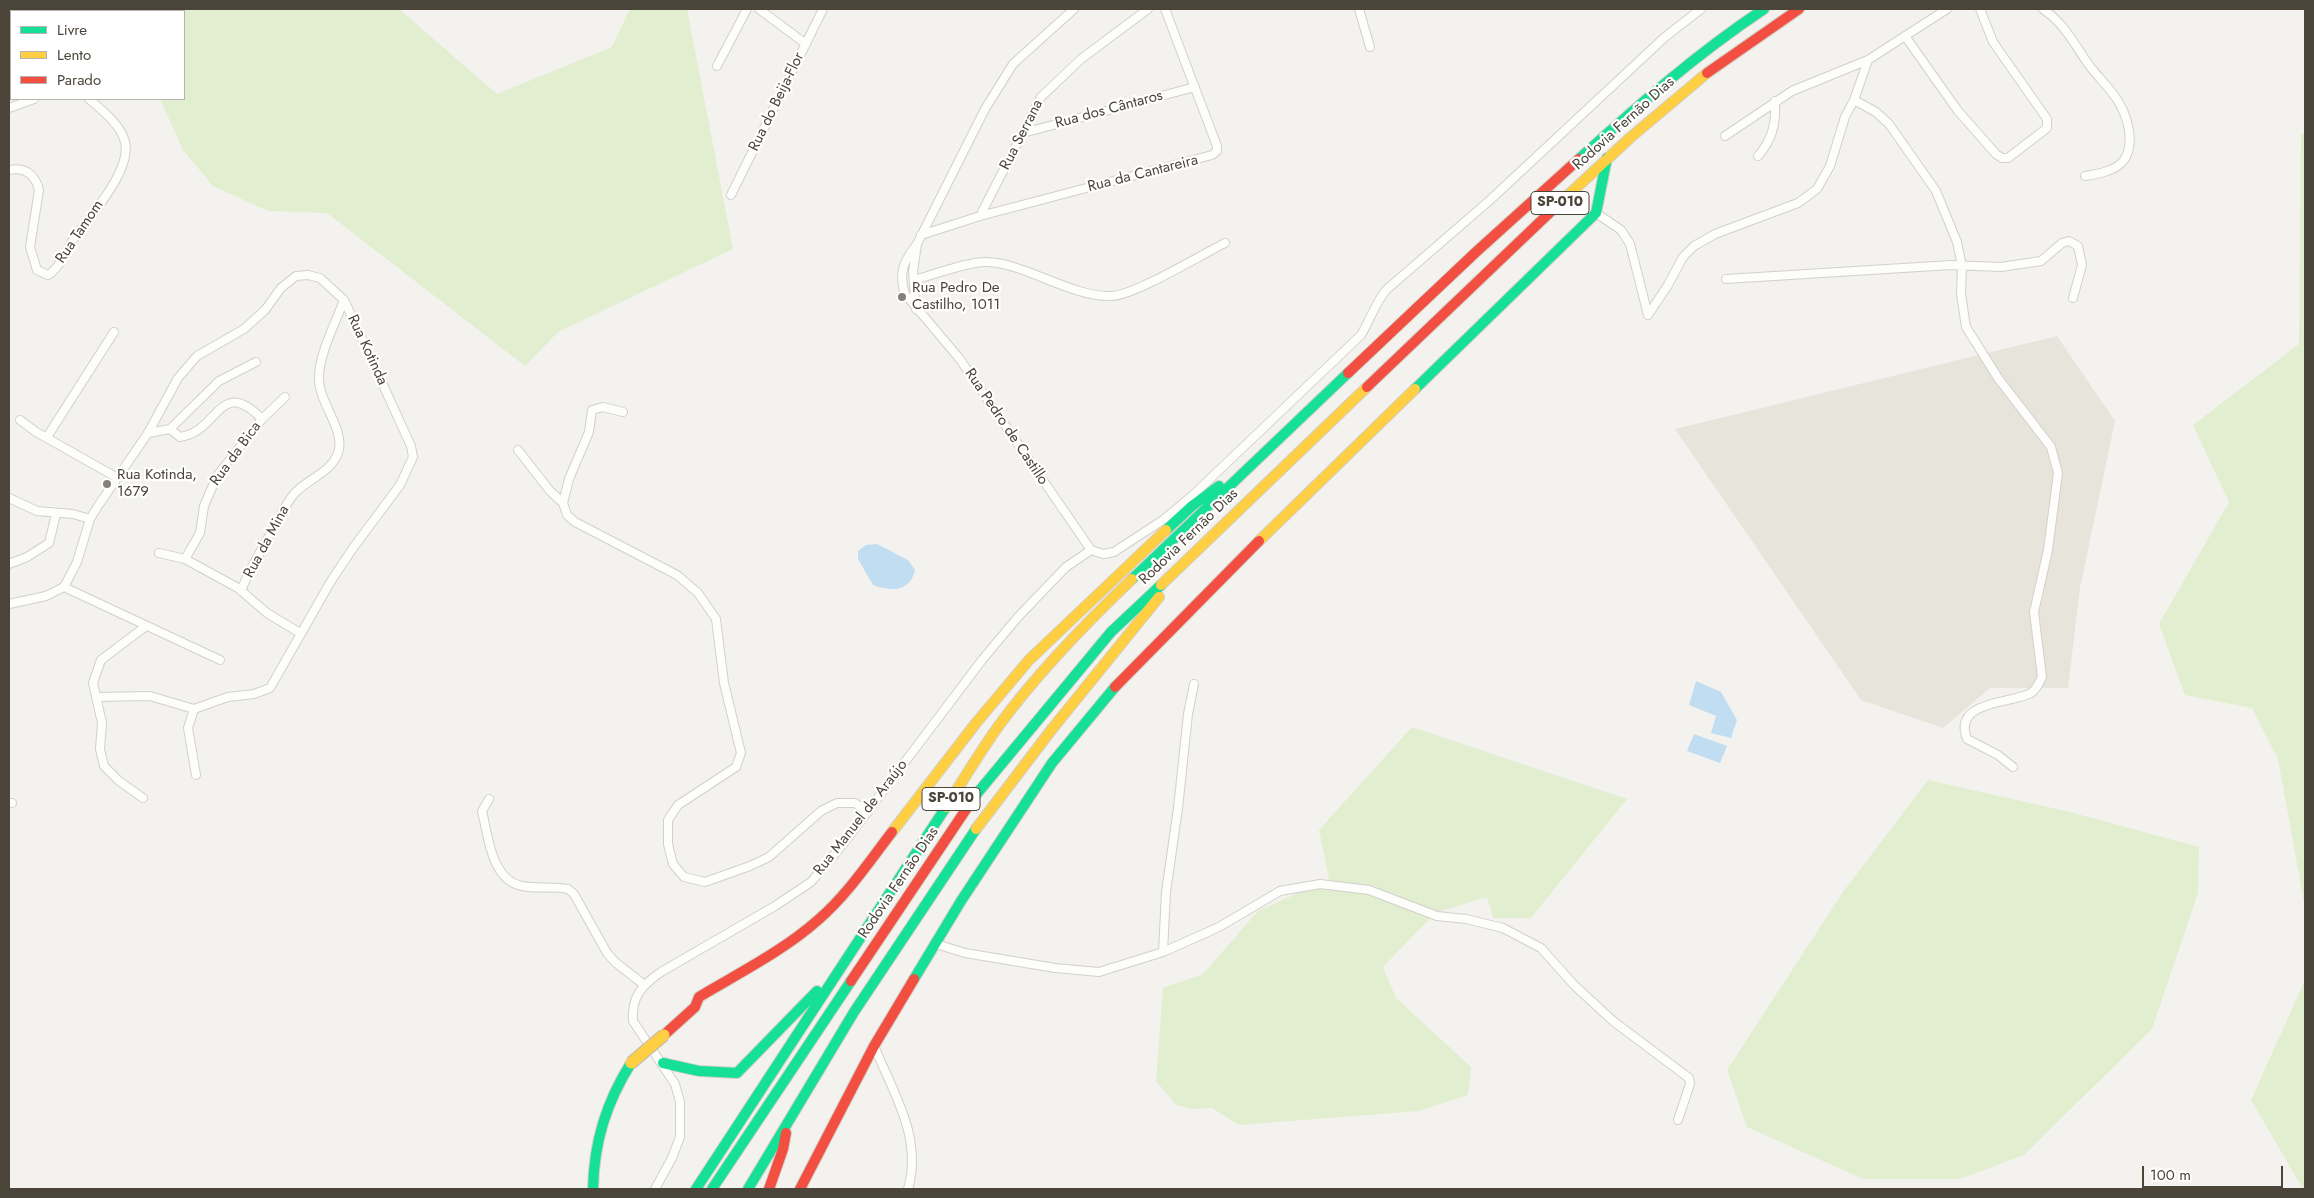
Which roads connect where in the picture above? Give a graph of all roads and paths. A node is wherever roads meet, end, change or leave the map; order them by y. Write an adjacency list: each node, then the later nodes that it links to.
1 (747, 9): 18 (street)
2 (760, 9): 15 (street)
3 (823, 9): 15 (street, Rua do Beija-Flor)
4 (1074, 9): 34 (street)
5 (1148, 9): 25 (street, Rua Serrana)
6 (1165, 9): 19 (street, Rua da Cantareira)
7 (1359, 9): 16 (street)
8 (1701, 9): 60 (street)
9 (1764, 9): 53 (main road, Rodovia Fernão Dias / SP-010)
10 (1799, 9): 28 (main road, Rodovia Fernão Dias / SP-010)
11 (1947, 9): 14 (street)
12 (1980, 9): 14 (street)
13 (2043, 9): 30 (street)
14 (1905, 36): 17 (street)
15 (806, 44): 31 (street, Rua do Beija-Flor)
16 (1370, 47)
17 (1868, 60): 22 (street); 23 (street)
18 (717, 66)
19 (1195, 87): 25 (street, Rua dos Cântaros); 33 (street, Rua da Cantareira)
20 (31, 100): 24 (street)
21 (90, 100): 29 (street, Rua Tamom)
22 (1854, 100): 32 (street); 37 (street)
23 (1775, 102): 26 (street); 27 (street)
24 (9, 108)
25 (1023, 133): 33 (street, Rua Serrana)
26 (1725, 136)
27 (1758, 156)
28 (1608, 158): 32 (main road); 59 (main road, Rodovia Fernão Dias / SP-010)
29 (9, 170)
30 (2085, 176)
31 (731, 195)
32 (1596, 212): 80 (main road)
33 (980, 216): 34 (street, Rua da Cantareira)
34 (921, 235): 36 (street)
35 (1225, 243): 39 (street)
36 (917, 244): 39 (street); 42 (street, Rua Pedro de Castillo)
37 (1962, 266): 38 (street); 40 (street); 75 (street)
38 (1726, 279)
39 (914, 280): 42 (street)
40 (2073, 298)
41 (344, 300): 50 (street, Rua Kotinda); 65 (street, Rua da Mina); 69 (street, Rua Kotinda)
42 (916, 308): 60 (street, Rua Pedro de Castillo)
43 (114, 332): 51 (street)
44 (256, 362): 49 (street)
45 (285, 398): 47 (street)
46 (623, 412): 56 (street)
47 (262, 419): 49 (street, Rua da Bica); 62 (street, Rua da Bica)
48 (20, 420): 51 (street)
49 (170, 429): 50 (street, Rua da Bica)
50 (148, 433): 54 (street, Rua Kotinda)
51 (47, 437): 54 (street)
52 (518, 450): 56 (street)
53 (1262, 455): 66 (main road); 71 (main road, Rodovia Fernão Dias / SP-010)
54 (116, 477): 58 (street, Rua Kotinda)
55 (9, 498): 57 (street)
56 (563, 503): 79 (street)
57 (56, 514): 58 (street); 63 (street)
58 (90, 519): 64 (street, Rua Kotinda)
59 (1200, 547): 87 (main road); 91 (main road, Rodovia Fernão Dias / SP-010)
60 (1091, 550): 79 (street, Rua Manuel de Araújo)
61 (159, 553): 62 (street)
62 (184, 559): 65 (street)
63 (9, 564)
64 (64, 586): 67 (street); 68 (street)
65 (241, 591): 69 (street, Rua da Mina)
66 (1091, 601): 71 (main road); 88 (main road, bridge)
67 (9, 604)
68 (146, 626): 70 (street); 73 (street)
69 (300, 633): 74 (street, Rua Kotinda)
70 (220, 660)
71 (1035, 682): 82 (main road, Rodovia Fernão Dias / SP-010)
72 (1194, 684): 81 (street)
73 (96, 698): 74 (street); 77 (street)
74 (194, 709): 76 (street)
75 (2013, 767)
76 (196, 775)
77 (143, 798)
78 (489, 799): 83 (street)
79 (868, 812): 83 (street, Rua Manuel de Araújo)
80 (936, 944): 81 (street); 84 (main road)
81 (1163, 952): 86 (street)
82 (841, 966): 85 (main road); 90 (main road, Rodovia Fernão Dias / SP-010)
83 (644, 984): 85 (street)
84 (874, 1046): 94 (main road); 95 (street)
85 (662, 1064): 89 (street)
86 (1678, 1120)
87 (788, 1122): 92 (main road); 93 (main road)
88 (593, 1189)
89 (655, 1189)
90 (696, 1189)
91 (712, 1189)
92 (748, 1189)
93 (769, 1189)
94 (800, 1189)
95 (908, 1189)

